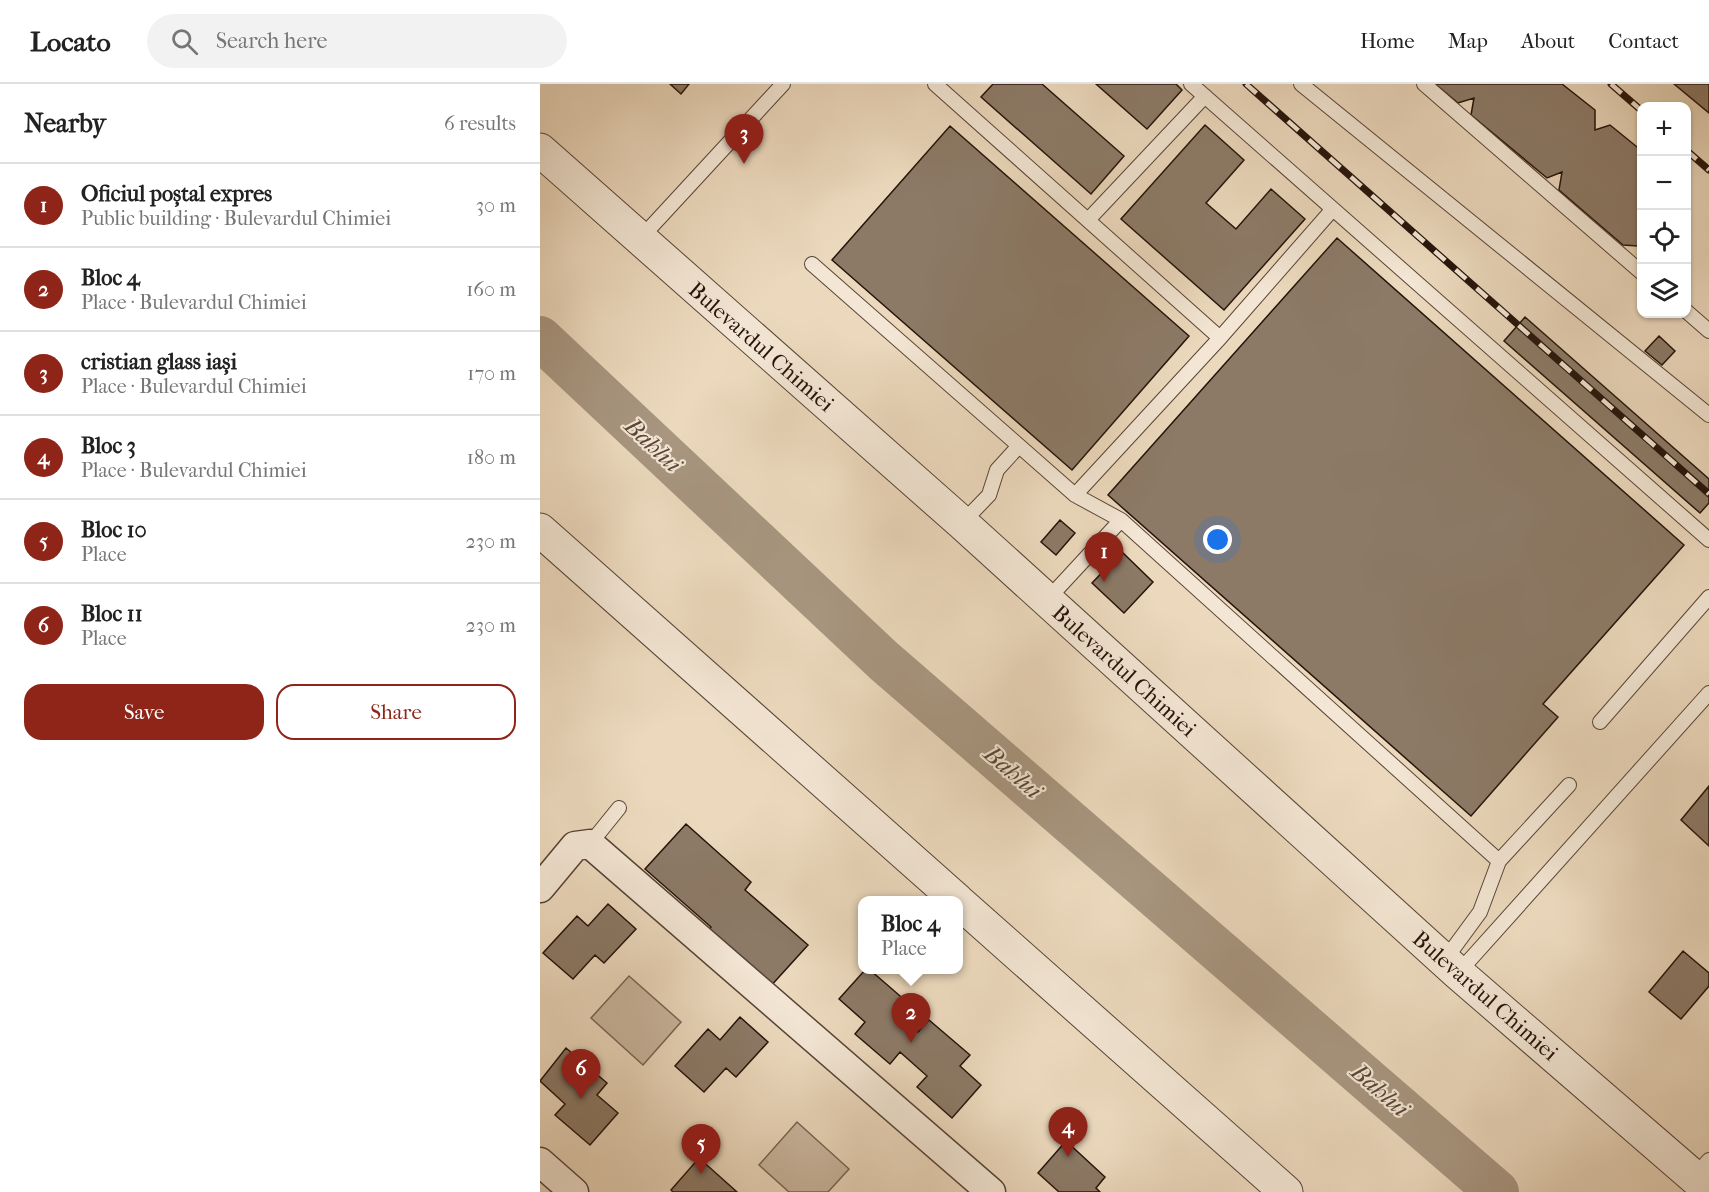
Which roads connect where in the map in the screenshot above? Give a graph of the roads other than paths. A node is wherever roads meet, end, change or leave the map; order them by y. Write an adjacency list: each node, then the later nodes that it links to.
1 (783, 84): 10 (lane)
2 (1191, 84): 6 (lane)
3 (1302, 84): 16 (lane)
4 (1424, 84): 12 (lane)
5 (942, 86): 9 (lane)
6 (1205, 96): 8 (lane); 9 (lane)
7 (540, 150): 10 (street, Bulevardul Chimiei)
8 (1332, 210): 15 (lane); 22 (lane)
9 (1088, 220): 15 (lane)
10 (639, 240): 20 (street, Bulevardul Chimiei)
11 (812, 264): 17 (lane)
12 (1637, 270)
13 (1691, 316): 14 (lane)
14 (1709, 331)
15 (1220, 338): 18 (lane)
16 (1709, 415)
17 (1018, 447): 18 (lane); 20 (lane)
18 (1075, 495): 19 (lane)
19 (1121, 520): 24 (lane); 30 (lane)
20 (962, 523): 24 (street, Bulevardul Chimiei)
21 (540, 530): 32 (street)
22 (1709, 540)
23 (1709, 597): 26 (lane)
24 (1046, 601): 34 (street, Bulevardul Chimiei)
25 (1709, 693): 34 (lane)
26 (1600, 722)
27 (1569, 785): 30 (lane)
28 (619, 808): 29 (lane)
29 (590, 844): 31 (street); 38 (street)
30 (1499, 861): 34 (lane)
31 (540, 888)
32 (952, 896)
33 (963, 905): 39 (street)
34 (1451, 967): 36 (street, Bulevardul Chimiei)
35 (540, 1162): 37 (street)
36 (1704, 1176)
37 (574, 1192)
38 (991, 1192)
39 (1286, 1192)

